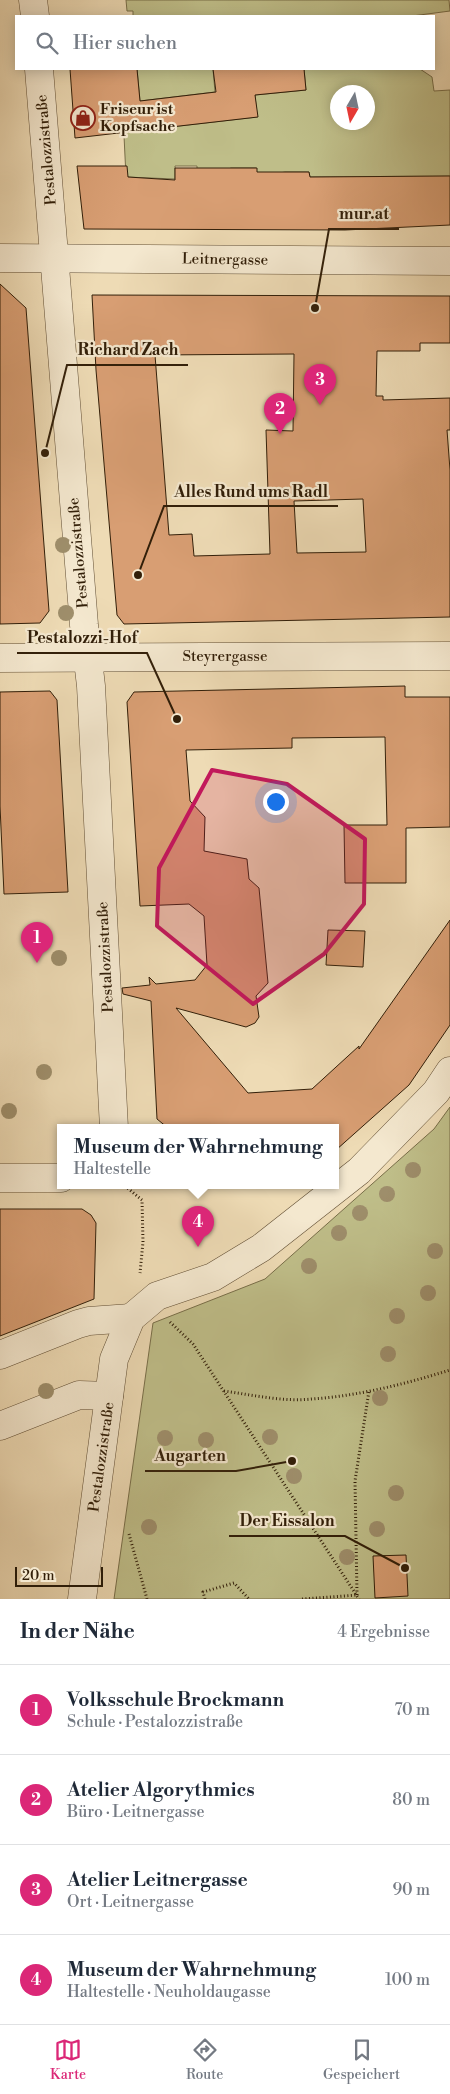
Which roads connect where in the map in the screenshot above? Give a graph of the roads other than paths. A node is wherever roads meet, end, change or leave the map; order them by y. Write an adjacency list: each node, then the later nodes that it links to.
1 (33, 0): 2 (street)
2 (35, 15)
3 (39, 70): 5 (street, Pestalozzistraße)
4 (0, 258): 5 (street, Leitnergasse)
5 (54, 258): 6 (street, Leitnergasse); 8 (street, Pestalozzistraße)
6 (450, 261)
7 (450, 656): 8 (street, Steyrergasse)
8 (88, 657): 9 (street, Steyrergasse); 11 (street, Pestalozzistraße)
9 (0, 658)
10 (450, 1071): 14 (street)
11 (114, 1124)
12 (0, 1178): 13 (street)
13 (57, 1178)
14 (339, 1187)
15 (336, 1189): 16 (street)
16 (130, 1318): 17 (street); 18 (street, Pestalozzistraße)
17 (0, 1355)
18 (109, 1396): 19 (street); 20 (street, Pestalozzistraße)
19 (0, 1426)
20 (82, 1599)

